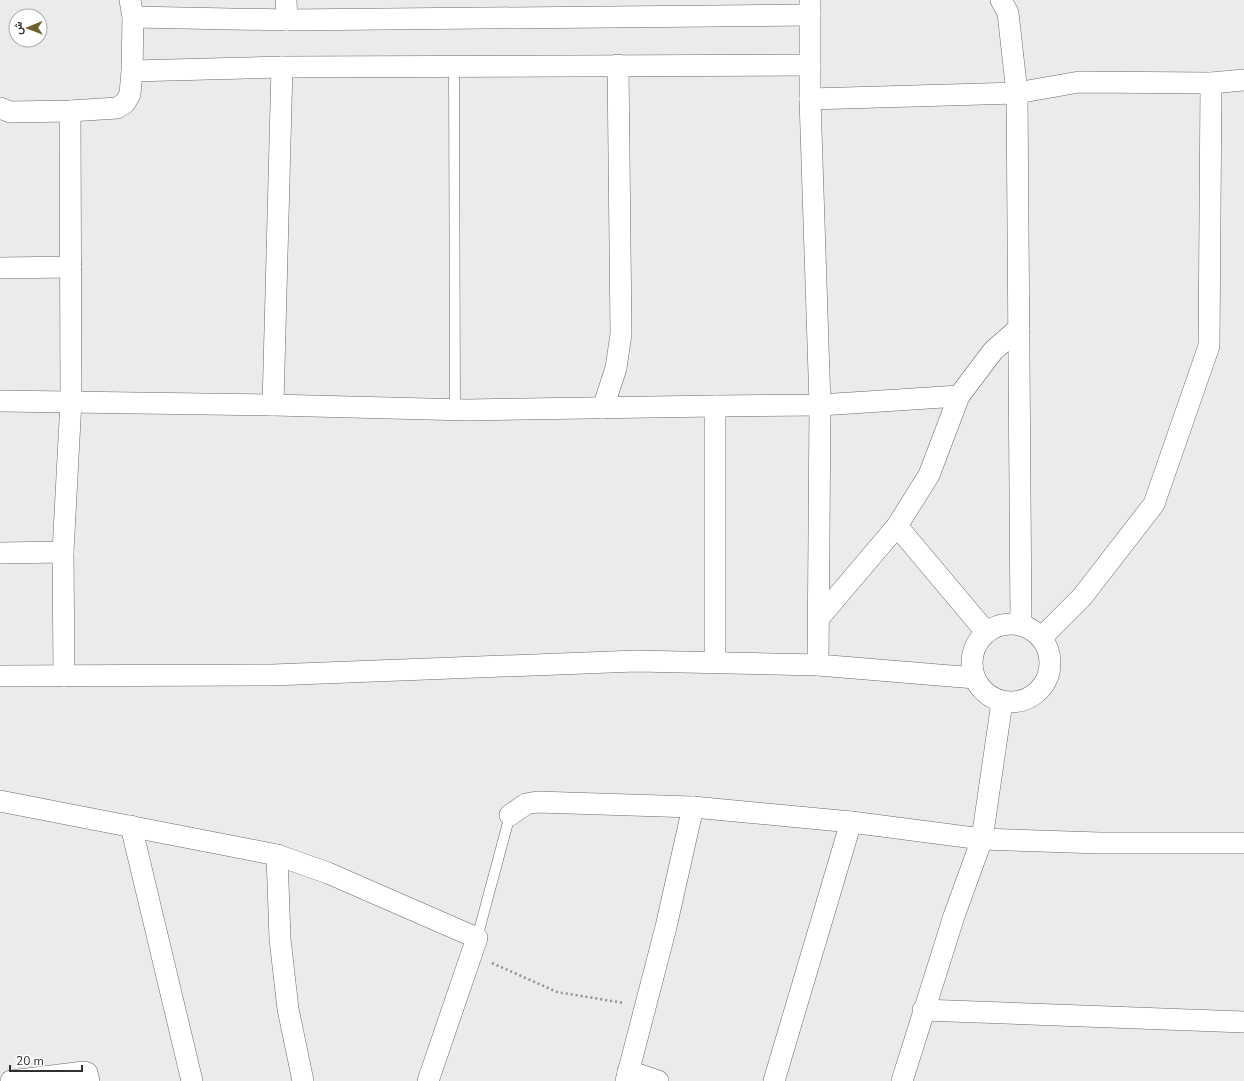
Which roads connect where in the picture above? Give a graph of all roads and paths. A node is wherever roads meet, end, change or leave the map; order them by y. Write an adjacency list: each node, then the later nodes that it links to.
1 (1001, 0): 14 (street)
2 (629, 8): 3 (street); 5 (street)
3 (810, 8): 8 (street)
4 (132, 9): 6 (street); 11 (street)
5 (450, 9): 6 (street)
6 (287, 10)
7 (618, 65): 8 (street); 9 (street); 27 (street)
8 (810, 65): 15 (street)
9 (454, 66): 10 (street); 28 (lane)
10 (282, 67): 11 (street); 24 (street)
11 (132, 71): 17 (street)
12 (1244, 80): 13 (street)
13 (1211, 83): 14 (street); 35 (street)
14 (1017, 93): 15 (street); 20 (street)
15 (810, 99): 25 (street)
16 (0, 108): 17 (street)
17 (70, 111): 18 (street)
18 (71, 267): 19 (street); 23 (street)
19 (0, 268)
20 (1019, 328): 21 (street); 33 (street)
21 (959, 396): 25 (street); 29 (street)
22 (0, 401): 23 (street)
23 (71, 401): 24 (street); 30 (street)
24 (273, 405): 28 (street)
25 (820, 405): 26 (street); 32 (street)
26 (715, 406): 27 (street); 36 (street)
27 (603, 408): 28 (street)
28 (455, 410)
29 (898, 526): 32 (street); 34 (street)
30 (63, 552): 31 (street); 39 (street)
31 (0, 554)
32 (819, 618): 37 (street)
33 (1021, 624): 34 (street); 35 (street)
34 (986, 632): 40 (street)
35 (1042, 637): 41 (street)
36 (715, 662): 37 (street); 39 (street)
37 (818, 665): 40 (street)
38 (0, 676): 39 (street)
39 (64, 676)
40 (975, 678): 41 (street)
41 (1002, 702): 47 (street)
42 (0, 801): 46 (street)
43 (693, 807): 44 (street); 45 (street); 51 (street)
44 (510, 815): 50 (lane)
45 (851, 822): 47 (street); 61 (street)
46 (131, 826): 49 (street); 57 (street)
47 (982, 839): 48 (street); 52 (street)
48 (1244, 843)
49 (277, 855): 50 (street); 58 (street)
50 (475, 946): 51 (path); 59 (street)
51 (646, 1006): 54 (street)
52 (923, 1010): 53 (street); 62 (street)
53 (1244, 1022)
54 (627, 1076): 60 (street)
55 (11, 1081): 56 (street)
56 (89, 1081)
57 (192, 1081)
58 (303, 1081)
59 (428, 1081)
60 (658, 1081)
61 (774, 1081)
62 (902, 1081)

